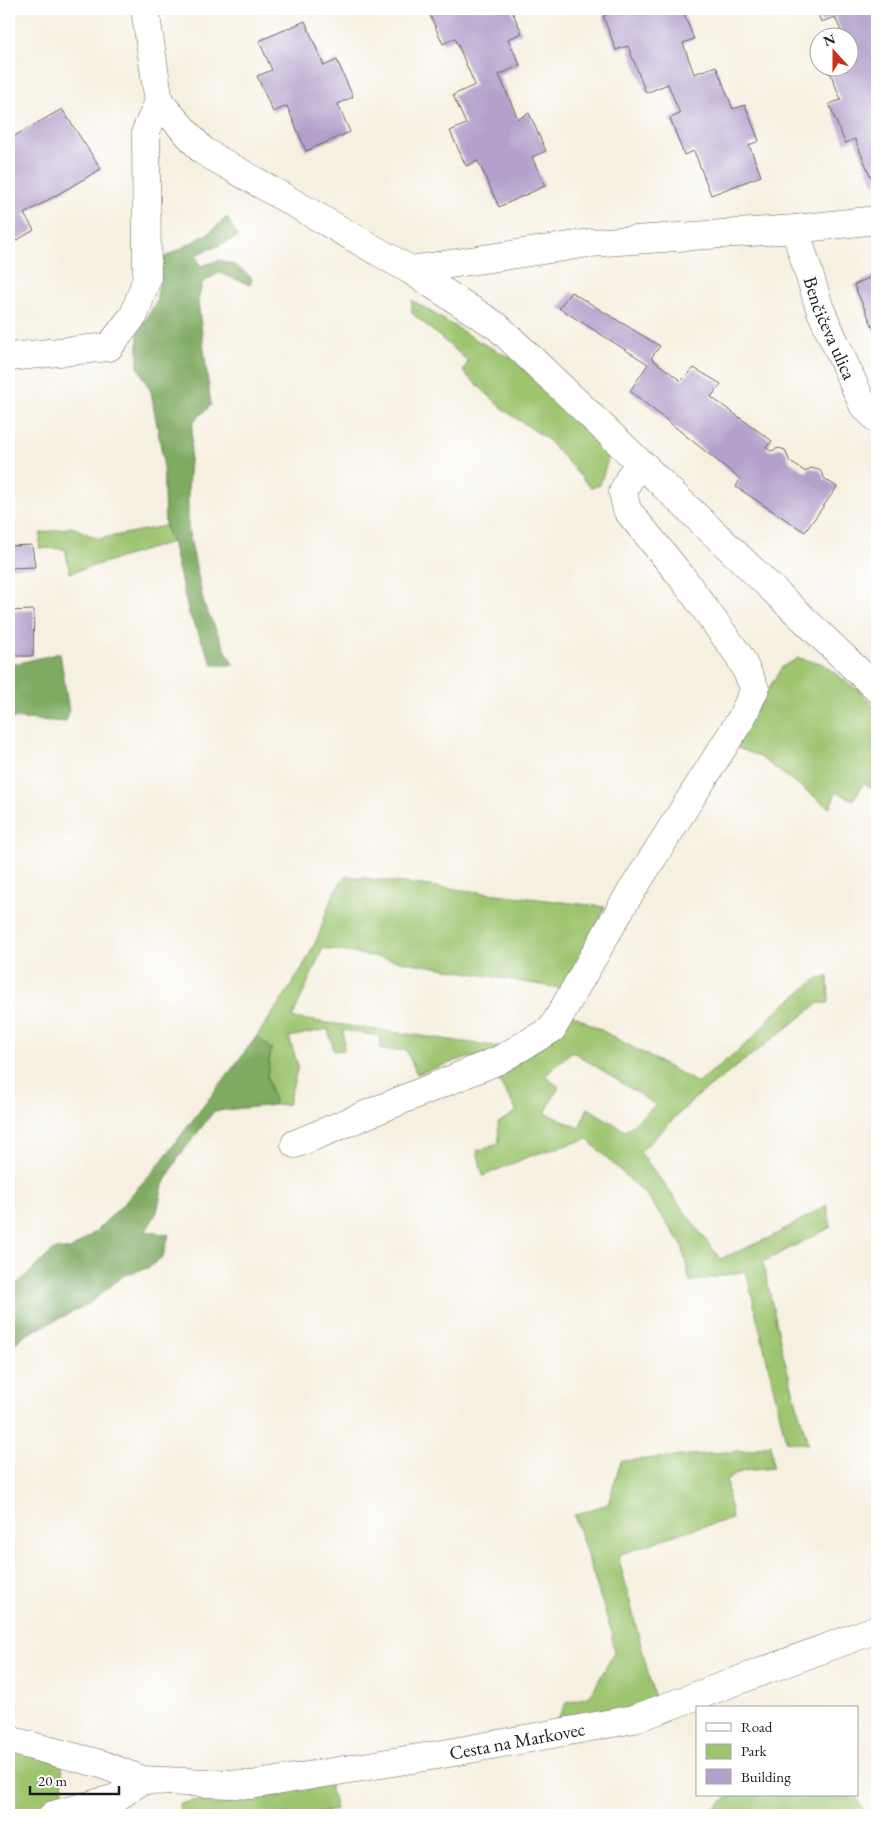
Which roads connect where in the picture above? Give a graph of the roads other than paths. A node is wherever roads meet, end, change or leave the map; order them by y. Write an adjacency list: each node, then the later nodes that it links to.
1 (145, 9): 2 (street)
2 (159, 102): 5 (street); 6 (street)
3 (877, 220): 4 (street)
4 (795, 229): 5 (street); 7 (street, Benčičeva ulica)
5 (410, 270): 8 (street)
6 (9, 357)
7 (877, 419)
8 (645, 466): 9 (street); 10 (street)
9 (877, 689)
10 (295, 1144)
11 (877, 1629): 13 (street, Cesta na Markovec)
12 (9, 1740): 13 (street, Cesta na Markovec)
13 (142, 1780): 14 (street)
14 (53, 1815)

